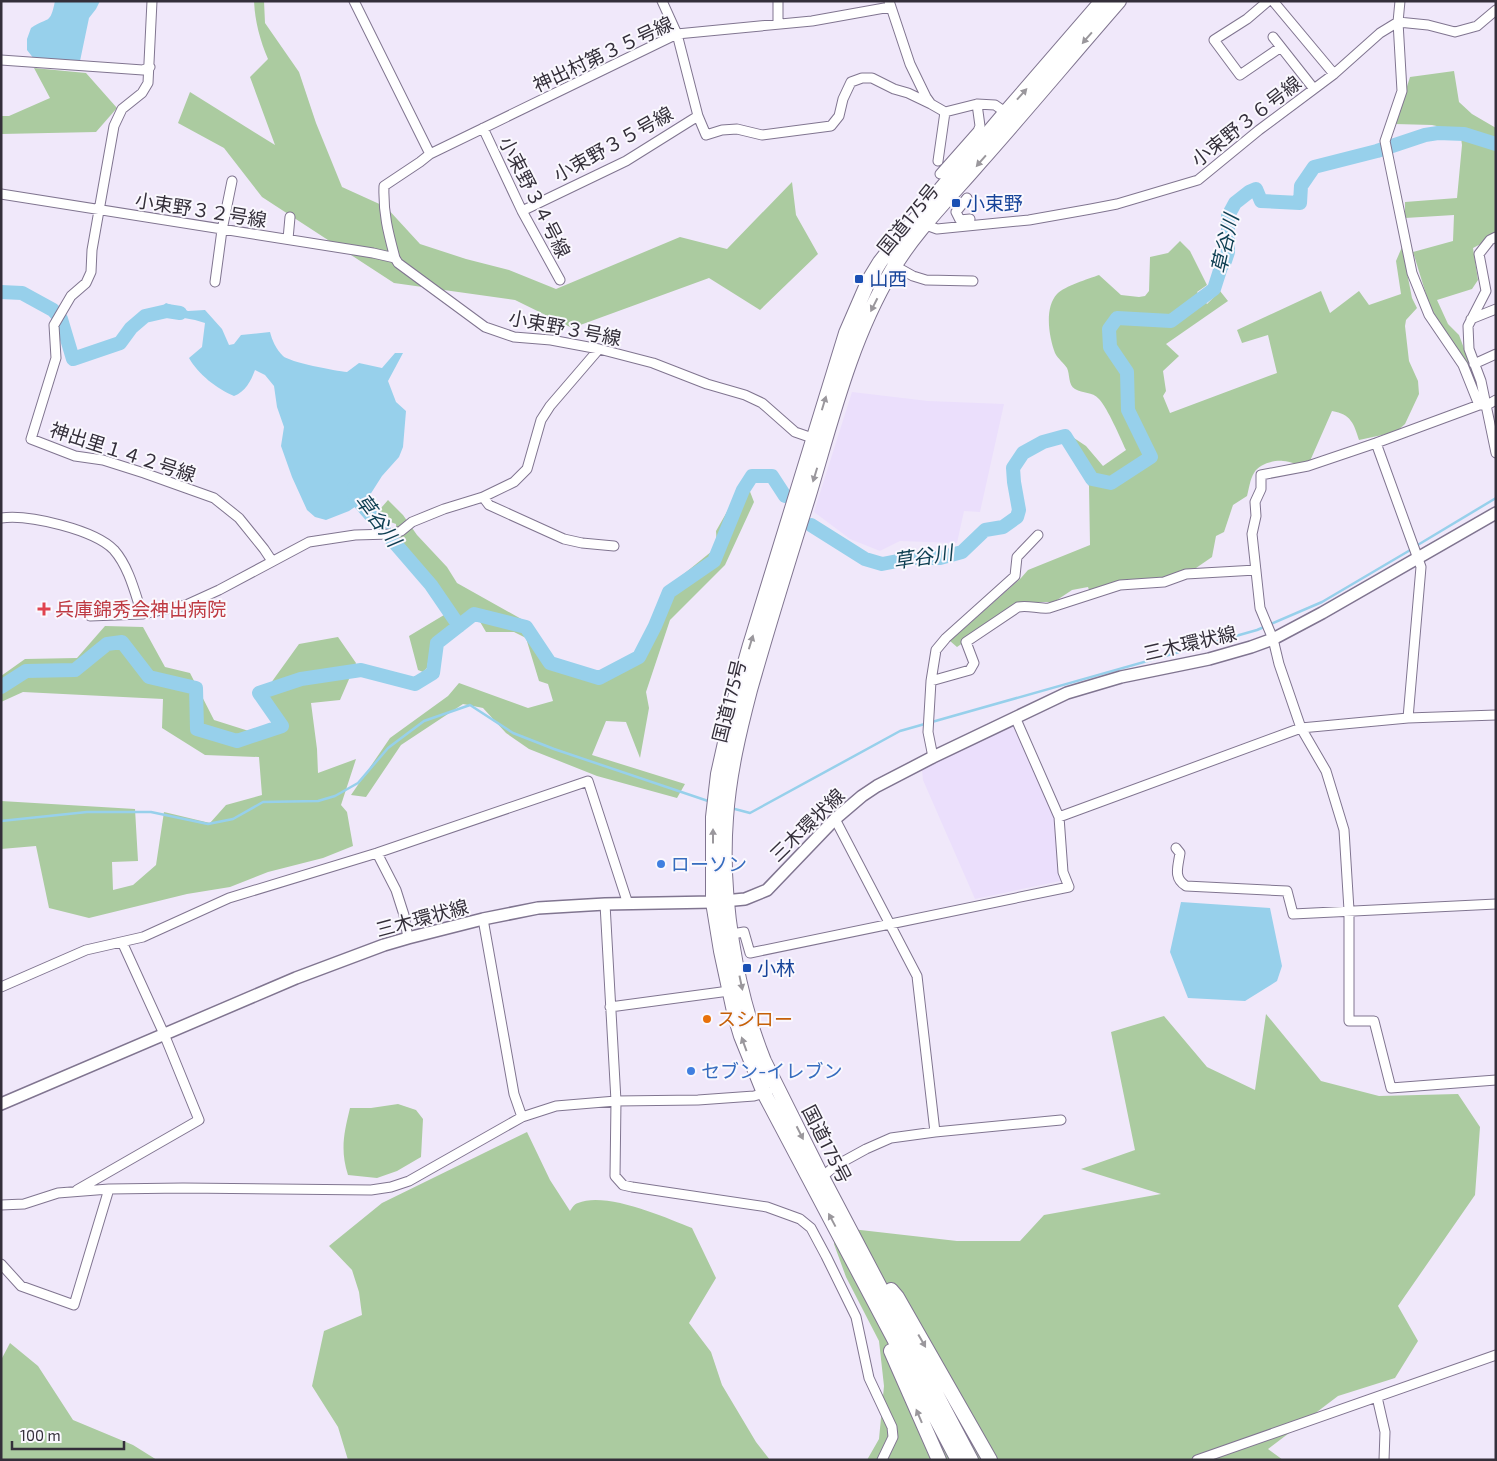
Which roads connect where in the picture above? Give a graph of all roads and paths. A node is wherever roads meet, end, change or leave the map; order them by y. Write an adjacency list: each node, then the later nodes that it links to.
1 (152, 1): 18 (street, 神出里１４２号線)
2 (354, 1): 27 (street)
3 (662, 1): 14 (street, 小束野３５号線)
4 (778, 1): 13 (street)
5 (1102, 1): 25 (highway, 国道175号, one-way to 5)
6 (1119, 1): 25 (highway, 国道175号, one-way to 25)
7 (1268, 1): 16 (street)
8 (1273, 1): 19 (street)
9 (1400, 1): 12 (street)
10 (889, 4): 13 (street, 神出村第３５号線); 21 (street)
11 (1496, 10): 12 (street)
12 (1398, 22): 19 (street, 小束野３６号線); 52 (street)
13 (778, 23): 14 (street, 神出村第３５号線)
14 (677, 34): 24 (street, 小束野３５号線); 26 (street, 神出村第３５号線)
15 (1273, 37): 16 (street)
16 (1281, 47): 20 (street)
17 (1, 60): 18 (street)
18 (150, 67): 33 (street, 神出里１４２号線)
19 (1334, 74): 20 (street, 小束野３６号線)
20 (1314, 89): 37 (street, 小束野３６号線)
21 (931, 104): 23 (street); 24 (street)
22 (977, 104): 23 (street); 25 (street); 29 (street)
23 (945, 112): 28 (street)
24 (698, 116): 34 (street, 小束野３５号線)
25 (1011, 116): 36 (highway, 国道175号, one-way to 36); 53 (highway, 国道175号, one-way to 25)
26 (483, 128): 27 (street, 神出村第３５号線); 34 (street, 小束野３４号線)
27 (430, 154): 41 (street)
28 (938, 161)
29 (940, 174)
30 (232, 182): 38 (street)
31 (1, 194): 33 (street, 小束野３２号線)
32 (967, 198): 37 (street)
33 (99, 210): 38 (street, 小束野３２号線); 62 (street, 神出里１４２号線)
34 (522, 211): 43 (street, 小束野３４号線)
35 (290, 217): 40 (street)
36 (926, 224): 37 (street, 小束野３６号線); 42 (highway, 国道175号)
37 (983, 224)
38 (222, 230): 40 (street, 小束野３２号線); 44 (street)
39 (1496, 237): 47 (street)
40 (288, 239): 41 (street, 小束野３２号線)
41 (395, 258): 48 (street, 小束野３号線)
42 (895, 266): 45 (street); 53 (highway, 国道175号, one-way to 53)
43 (560, 280)
44 (215, 282)
45 (972, 282)
46 (1496, 310): 47 (street)
47 (1471, 319): 50 (street)
48 (599, 348): 53 (street, 小束野３号線); 56 (street)
49 (1496, 354): 50 (street)
50 (1474, 364): 52 (street)
51 (1496, 400): 52 (street)
52 (1483, 404): 54 (street); 55 (street)
53 (819, 440): 77 (highway, 国道175号)
54 (1376, 443): 61 (street); 63 (street)
55 (1496, 453)
56 (482, 497): 60 (street); 62 (street)
57 (1496, 512): 61 (main road, 三木環状線)
58 (1, 518): 64 (street)
59 (1038, 534): 67 (street)
60 (614, 546)
61 (1418, 558): 66 (main road, 三木環状線); 70 (street)
62 (272, 561): 64 (street)
63 (1256, 570): 66 (street); 67 (street)
64 (142, 614): 65 (street)
65 (90, 616)
66 (1273, 639): 69 (main road, 三木環状線); 71 (street)
67 (931, 682): 72 (street)
68 (1496, 715): 70 (street)
69 (1015, 717): 72 (main road, 三木環状線); 73 (street)
70 (1408, 718): 71 (street)
71 (1301, 728): 73 (street); 81 (street)
72 (933, 757): 74 (main road, 三木環状線)
73 (1059, 817): 83 (street)
74 (835, 819): 77 (main road, 三木環状線); 83 (street)
75 (1176, 848): 81 (street)
76 (376, 853): 79 (street); 85 (street); 86 (street)
77 (720, 901): 79 (main road, 三木環状線); 84 (highway, 国道175号); 88 (highway, 国道175号)
78 (606, 904): 79 (main road, 三木環状線); 82 (main road, 三木環状線); 89 (street)
79 (628, 904)
80 (1496, 904): 81 (street)
81 (1349, 910): 91 (street)
82 (483, 919): 85 (main road, 三木環状線); 95 (street)
83 (889, 924): 84 (street); 97 (street)
84 (732, 934): 92 (highway, 国道175号, one-way to 92)
85 (408, 938): 90 (main road, 三木環状線)
86 (122, 942): 87 (street); 90 (street)
87 (1, 987)
88 (730, 991): 89 (street); 92 (highway, 国道175号, one-way to 88)
89 (610, 1007): 93 (street)
90 (164, 1034): 94 (main road, 三木環状線); 100 (street)
91 (1496, 1080)
92 (771, 1091): 93 (street); 98 (highway, 国道175号, one-way to 98); 102 (highway, 国道175号, one-way to 92)
93 (616, 1101): 95 (street); 108 (street)
94 (1, 1104)
95 (522, 1117): 99 (street)
96 (1062, 1120): 97 (street)
97 (935, 1132): 98 (street)
98 (822, 1177): 102 (highway, 国道175号)
99 (109, 1189): 100 (street); 103 (street)
100 (76, 1191): 101 (street)
101 (1, 1205)
102 (860, 1260): 107 (highway, 国道175号); 109 (highway, one-way to 102); 111 (highway, one-way to 111)
103 (1, 1264)
104 (1496, 1355): 105 (street)
105 (1377, 1397): 106 (street); 114 (street)
106 (1224, 1450): 112 (street); 113 (street)
107 (958, 1452): 110 (highway, 国道175号)
108 (882, 1460)
109 (939, 1460)
110 (971, 1460)
111 (990, 1460)
112 (1197, 1460)
113 (1205, 1460)
114 (1384, 1460)

